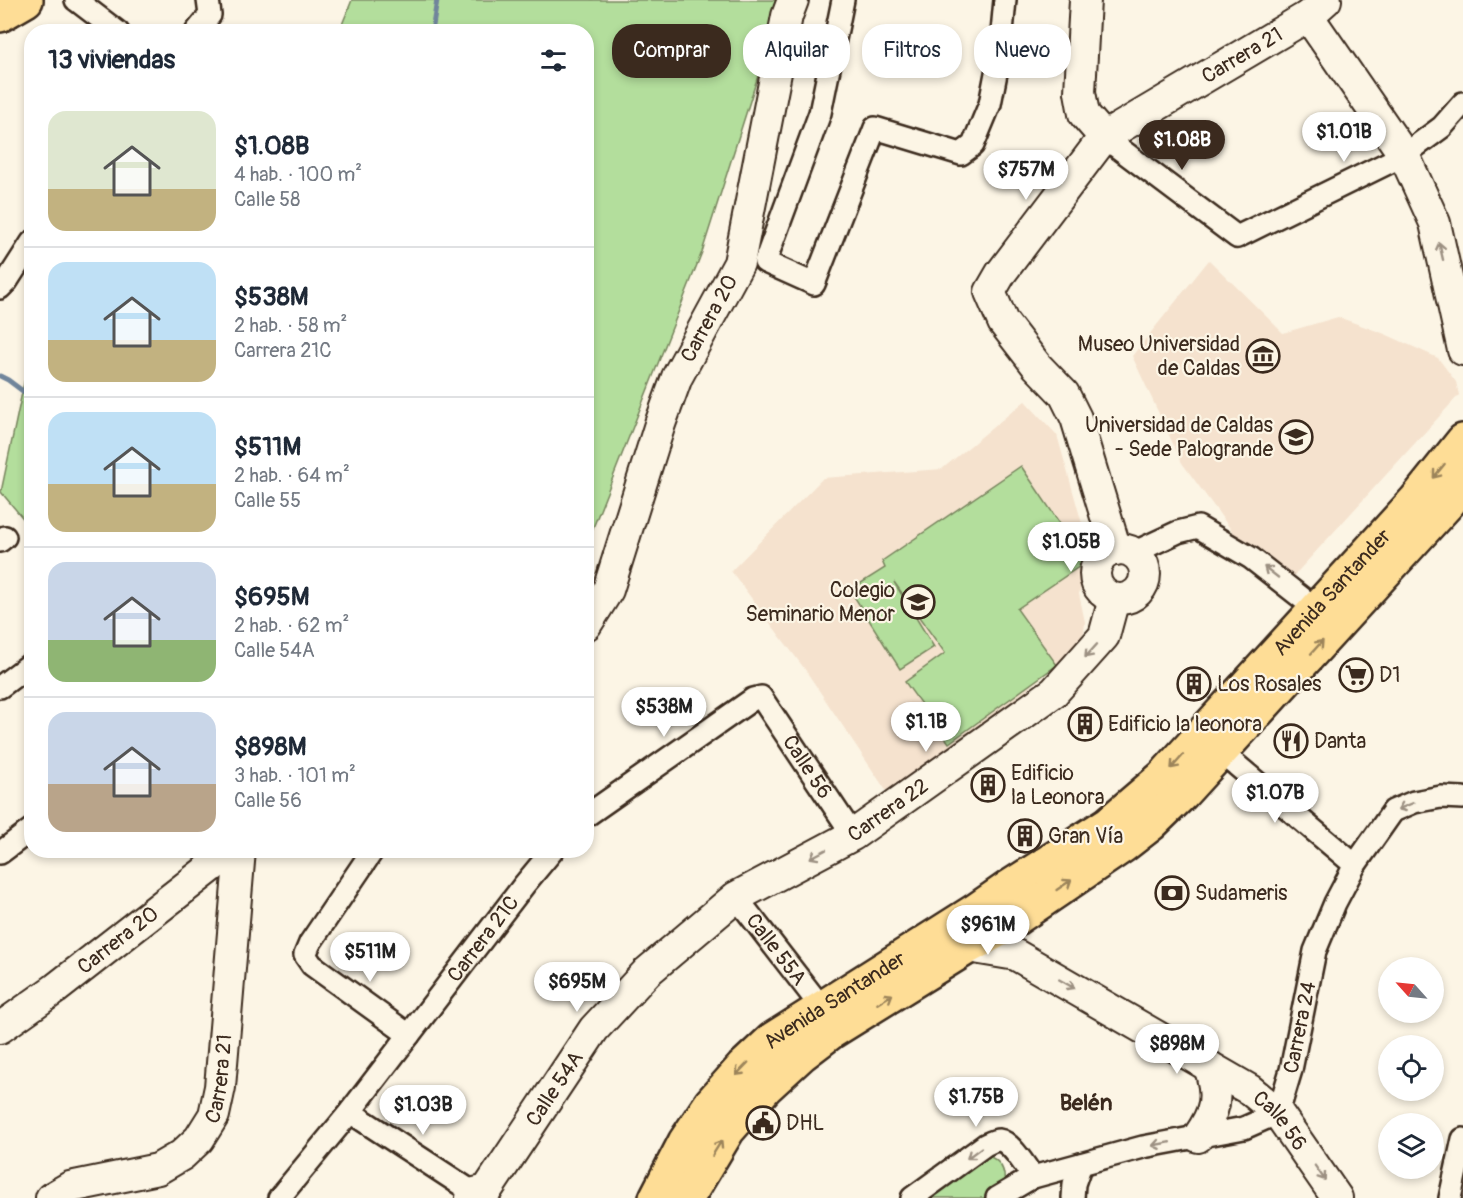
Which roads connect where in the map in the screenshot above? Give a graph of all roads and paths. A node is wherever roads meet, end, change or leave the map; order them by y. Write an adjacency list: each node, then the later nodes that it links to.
1 (26, 0): 9 (main road)
2 (76, 0): 10 (street)
3 (208, 0): 11 (street)
4 (793, 0): 23 (street, Carrera 20)
5 (843, 0): 6 (street)
6 (1005, 0)
7 (1085, 0): 13 (street)
8 (1317, 8): 13 (street, Carrera 21); 14 (street)
9 (0, 15)
10 (108, 24)
11 (203, 24)
12 (1463, 103): 14 (street)
13 (1104, 137): 14 (street); 21 (street, Carrera 21)
14 (1404, 155): 17 (street, one-way to 14)
15 (24, 254): 16 (street)
16 (0, 288)
17 (1463, 350)
18 (1463, 441): 20 (main road, Avenida Santander, one-way to 20)
19 (1458, 498): 20 (street); 26 (main road, Avenida Santander, one-way to 19)
20 (1415, 501): 22 (main road, Avenida Santander)
21 (1125, 551): 22 (street, one-way to 21); 30 (street, Carrera 22, one-way to 30)
22 (1316, 609): 37 (main road, Avenida Santander, one-way to 37)
23 (594, 613)
24 (24, 669): 25 (street)
25 (0, 687)
26 (1221, 752): 36 (street); 39 (main road, Avenida Santander, one-way to 26)
27 (1463, 798): 36 (street, Carrera 24, one-way to 36)
28 (594, 810): 30 (street, Calle 56)
29 (24, 835): 31 (street)
30 (853, 835): 38 (street, Carrera 22, one-way to 38)
31 (0, 853)
32 (223, 858): 41 (street, Carrera 20)
33 (239, 858): 52 (street, Carrera 21)
34 (368, 858): 42 (street)
35 (546, 858): 42 (street, Carrera 21C)
36 (1355, 865): 45 (street, Carrera 24)
37 (1008, 888): 39 (street); 40 (main road, Avenida Santander)
38 (736, 897): 40 (street, Calle 55A); 50 (street, Calle 54A)
39 (1007, 943): 40 (main road, Avenida Santander, one-way to 39); 43 (street, Calle 56, one-way to 43)
40 (829, 1019): 54 (main road, Avenida Santander, one-way to 54); 55 (main road, Avenida Santander, one-way to 40)
41 (0, 1028)
42 (409, 1035): 44 (street, Carrera 21C)
43 (1209, 1066): 45 (street, Calle 56); 46 (street)
44 (351, 1112): 50 (street, Calle 54A); 53 (street, Carrera 21C)
45 (1278, 1113): 46 (street); 58 (street, Calle 56, one-way to 58)
46 (1198, 1137): 48 (street, one-way to 48)
47 (1463, 1139): 59 (street)
48 (1081, 1164): 49 (street); 57 (street)
49 (1033, 1177): 51 (street); 56 (street, one-way to 56)
50 (477, 1194)
51 (1004, 1197)
52 (51, 1198)
53 (279, 1198)
54 (656, 1198)
55 (687, 1198)
56 (912, 1198)
57 (1073, 1198)
58 (1337, 1198)
59 (1450, 1198)

